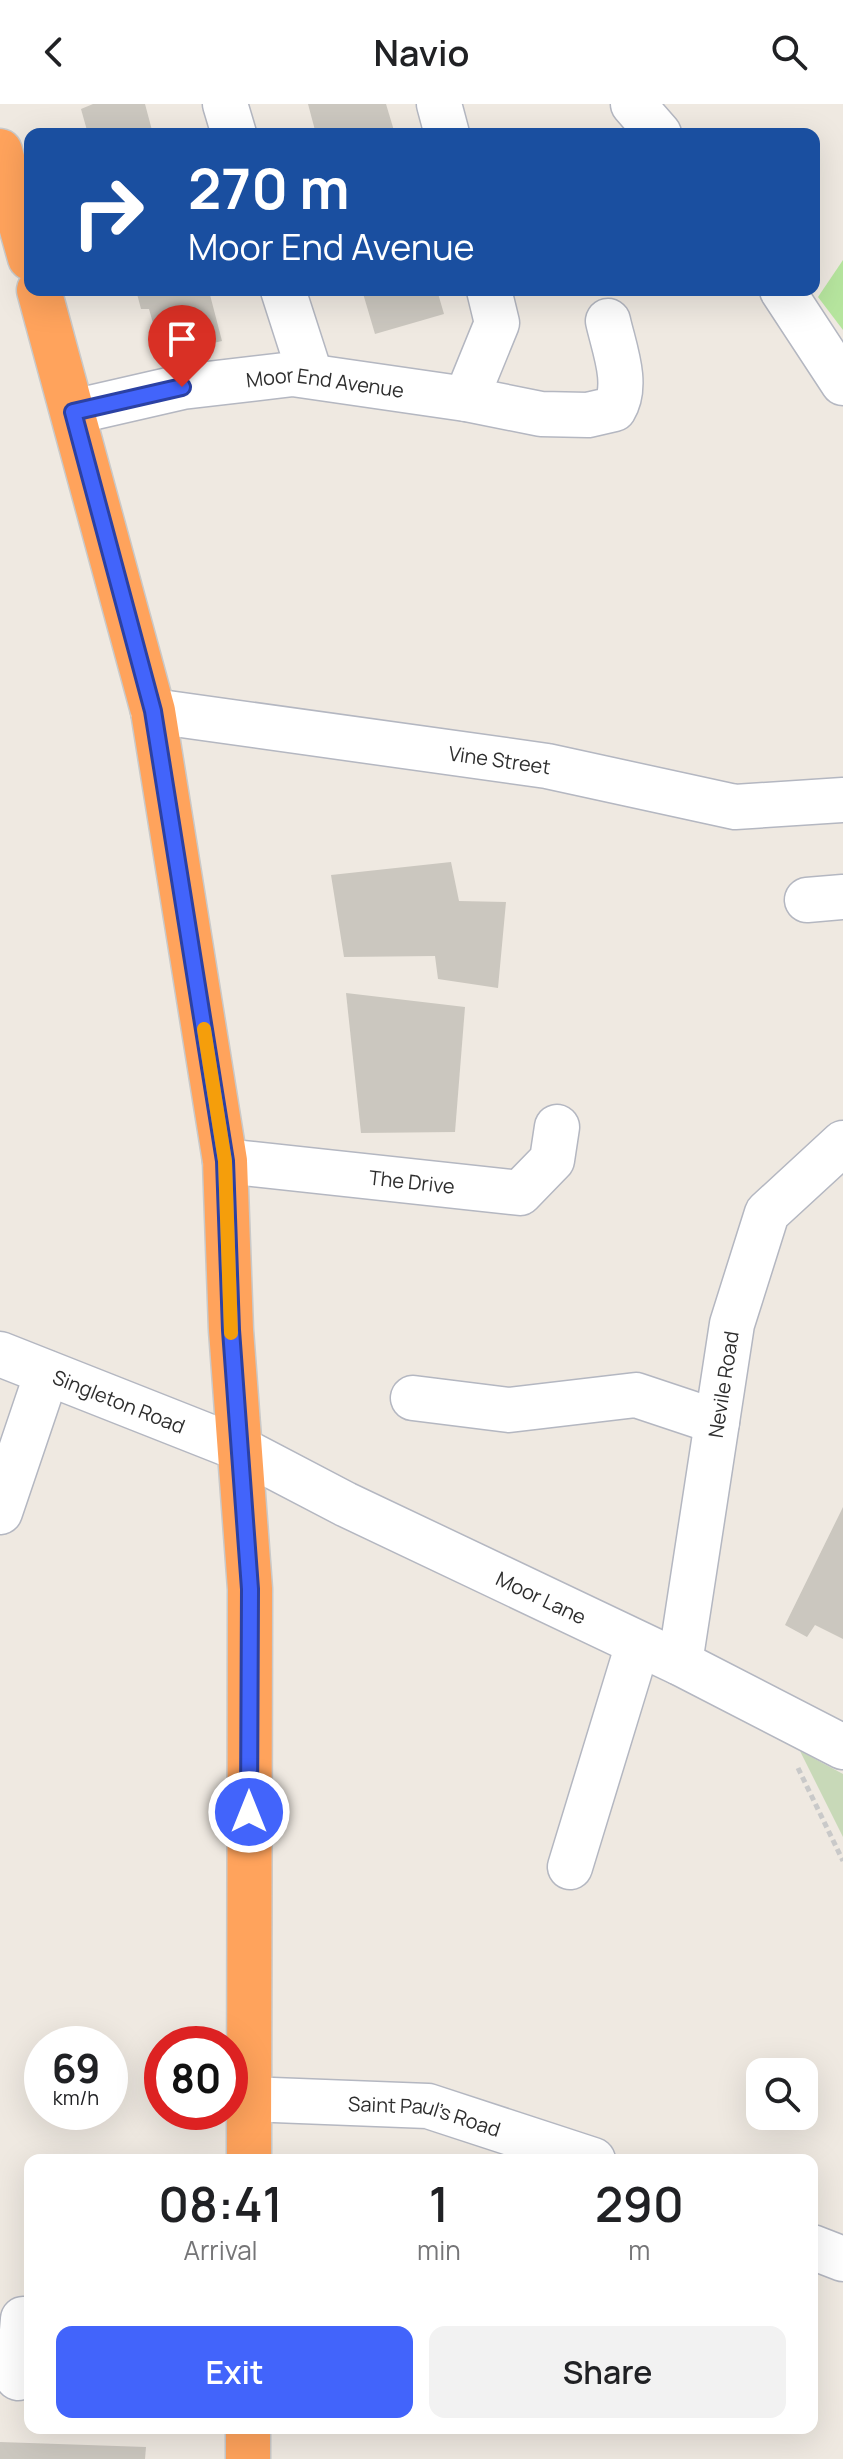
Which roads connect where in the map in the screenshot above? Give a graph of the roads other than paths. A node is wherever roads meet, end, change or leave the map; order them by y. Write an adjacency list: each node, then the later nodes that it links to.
1 (225, 104): 4 (street)
2 (439, 104): 5 (street)
3 (633, 104): 6 (street)
4 (232, 128)
5 (445, 128)
6 (654, 128)
7 (0, 151): 8 (highway)
8 (24, 237)
9 (41, 296): 17 (highway)
10 (285, 296): 14 (street)
11 (490, 296): 16 (street)
12 (786, 296): 15 (street)
13 (608, 321): 16 (street, Moor End Avenue)
14 (310, 374): 16 (street, Moor End Avenue); 17 (street, Moor End Avenue)
15 (843, 383)
16 (466, 399)
17 (73, 412): 18 (highway)
18 (153, 711): 19 (street, Vine Street); 22 (highway)
19 (843, 800)
20 (557, 1127): 22 (street, The Drive)
21 (843, 1143): 26 (street, Nevile Road)
22 (225, 1161): 27 (highway)
23 (0, 1354): 24 (street, Singleton Road)
24 (47, 1373): 27 (street, Singleton Road); 28 (street)
25 (413, 1398): 26 (street)
26 (717, 1422): 30 (street, Nevile Road)
27 (238, 1448): 29 (street, Moor Lane); 33 (highway)
28 (0, 1512)
29 (638, 1644): 30 (street, Moor Lane); 32 (street)
30 (680, 1663): 31 (street, Moor Lane)
31 (843, 1747)
32 (570, 1867)
33 (248, 2099): 34 (highway); 35 (street, Saint Paul's Road)
34 (249, 2154)
35 (575, 2154)
36 (818, 2249): 37 (street)
37 (843, 2259)
38 (24, 2319): 39 (street)
39 (16, 2378)
40 (248, 2434): 41 (highway)
41 (248, 2459)

